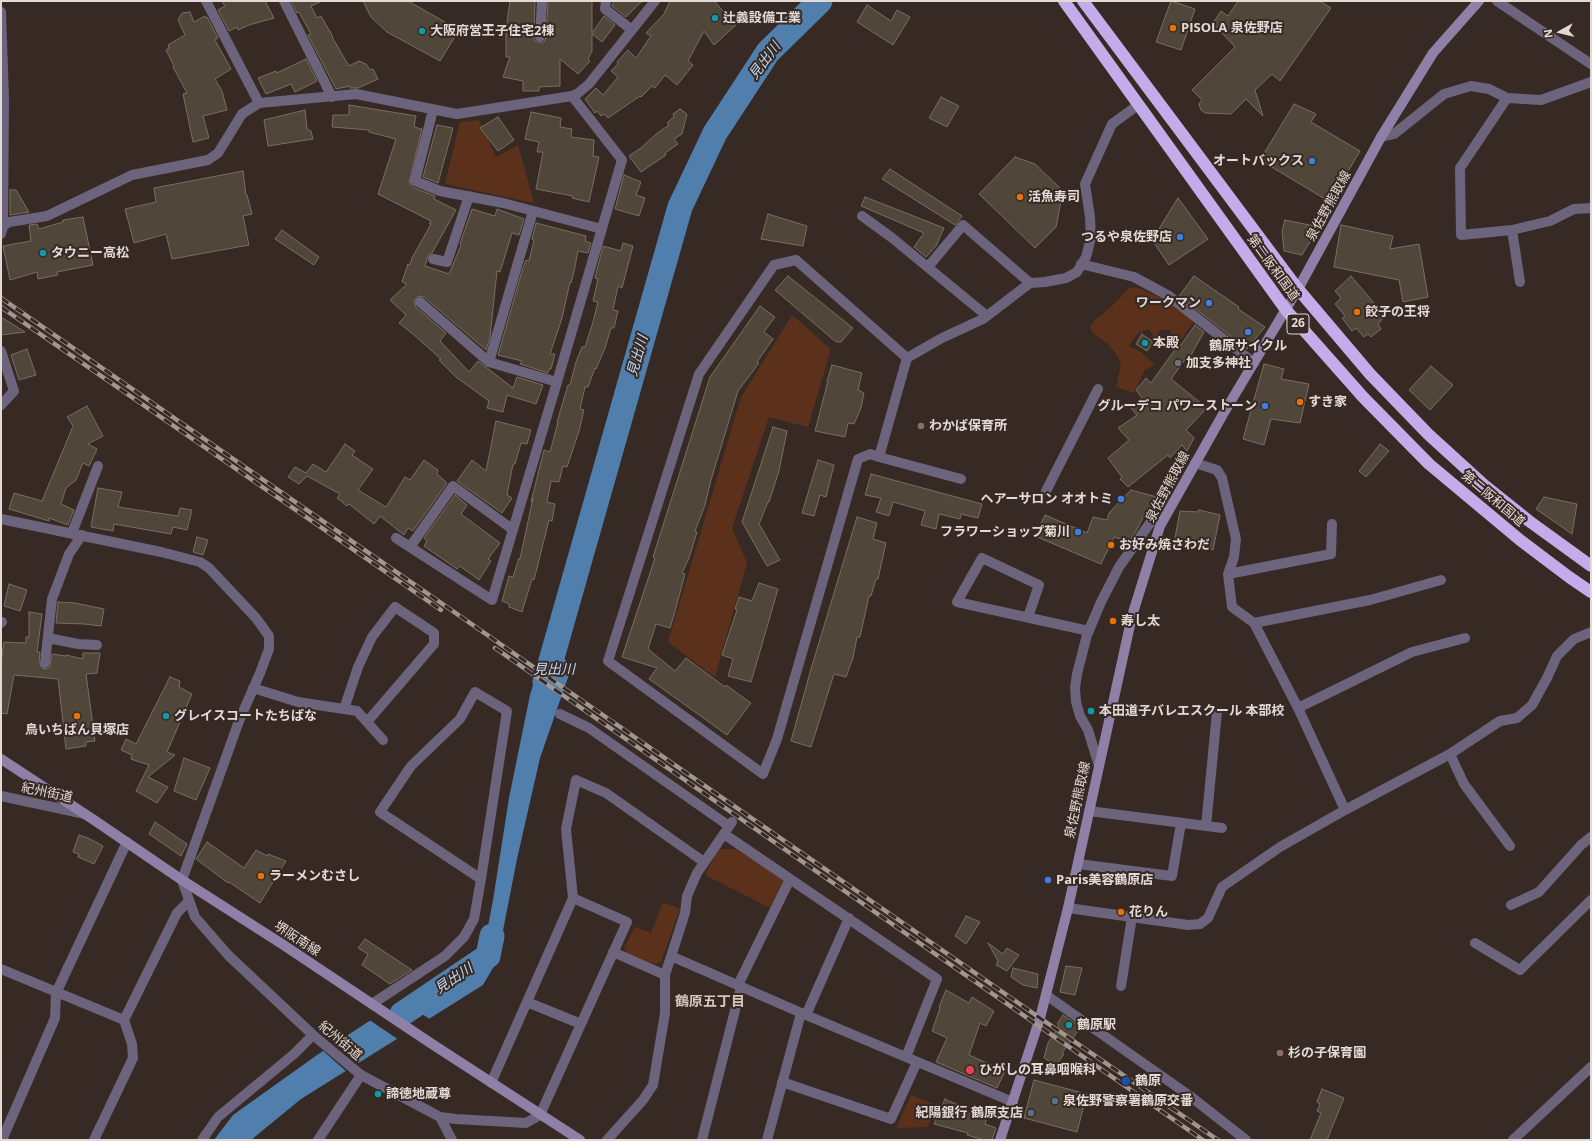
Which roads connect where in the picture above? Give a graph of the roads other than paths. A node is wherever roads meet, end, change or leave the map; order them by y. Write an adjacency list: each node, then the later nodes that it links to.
1 (206, 1): 18 (street)
2 (284, 1): 16 (street)
3 (542, 1): 12 (street)
4 (606, 1): 11 (street)
5 (655, 1): 11 (street)
6 (1064, 1): 19 (highway, 第二阪和国道 / 26)
7 (1083, 1): 34 (highway, 第二阪和国道 / 26)
8 (1479, 1): 21 (main road, 泉佐野熊取線)
9 (1497, 1): 13 (street)
10 (1, 12): 27 (street)
11 (632, 30): 15 (street)
12 (540, 37)
13 (1591, 64)
14 (1591, 82): 17 (street)
15 (572, 96): 20 (street); 26 (street)
16 (332, 97): 18 (street); 20 (street)
17 (1508, 98): 21 (street); 28 (street)
18 (260, 103): 27 (street)
19 (1138, 105): 30 (street); 36 (highway, 第二阪和国道 / 26)
20 (433, 110): 22 (street)
21 (1381, 137): 34 (main road, 泉佐野熊取線)
22 (469, 196): 24 (street); 29 (street)
23 (1591, 208): 28 (street)
24 (533, 211): 26 (street); 40 (street)
25 (862, 216): 31 (street)
26 (602, 229): 42 (street)
27 (2, 230)
28 (1512, 230): 33 (street)
29 (433, 259)
30 (1081, 264): 32 (street); 41 (street)
31 (928, 267): 32 (street); 37 (street)
32 (1030, 282): 37 (street)
33 (1520, 282)
34 (1298, 289): 36 (main road, 泉佐野熊取線); 57 (highway, 第二阪和国道 / 26)
35 (420, 302): 40 (street)
36 (1286, 310): 41 (main road, 泉佐野熊取線); 60 (highway, 第二阪和国道 / 26)
37 (987, 316): 39 (street)
38 (1, 351): 44 (street)
39 (907, 358): 45 (street); 45 (street)
40 (489, 362): 42 (street)
41 (1254, 363): 46 (main road, 泉佐野熊取線)
42 (557, 382): 53 (street)
43 (1098, 388): 49 (street)
44 (1, 405)
45 (879, 457): 48 (street)
46 (1194, 463): 58 (street); 78 (main road, 泉佐野熊取線)
47 (98, 466): 54 (street)
48 (962, 479)
49 (1046, 491)
50 (1, 519): 54 (street)
51 (1150, 523): 63 (street)
52 (1332, 524): 58 (street)
53 (512, 529): 56 (street); 56 (street)
54 (77, 534): 65 (street); 69 (street)
55 (396, 538): 56 (street)
56 (410, 547)
57 (1591, 566)
58 (1228, 574): 62 (street)
59 (1441, 580): 62 (street)
60 (1591, 592)
61 (1028, 617): 61 (street); 63 (street)
62 (1254, 623): 70 (street)
63 (1089, 631): 78 (street)
64 (1591, 632): 76 (street)
65 (48, 638): 67 (street); 68 (street)
66 (1465, 638): 70 (street)
67 (97, 645)
68 (45, 663)
69 (254, 688): 71 (street); 94 (street)
70 (1298, 708): 81 (street)
71 (344, 709): 74 (street); 74 (street)
72 (1217, 712): 84 (street)
73 (560, 714): 85 (street)
74 (367, 722): 75 (street)
75 (382, 740)
76 (1450, 754): 81 (street); 89 (street)
77 (1, 759): 82 (main road, 堺阪南線)
78 (1099, 766): 80 (main road, 泉佐野熊取線)
79 (1, 796): 82 (street, 紀州街道)
80 (1089, 810): 83 (street); 91 (main road, 泉佐野熊取線)
81 (1345, 810): 100 (street)
82 (87, 815): 88 (main road, 堺阪南線)
83 (1181, 823): 84 (street); 91 (street)
84 (1206, 826): 86 (street)
85 (729, 827): 90 (street); 92 (street)
86 (1222, 828)
87 (1591, 839): 98 (street)
88 (127, 842): 94 (main road, 堺阪南線); 109 (street)
89 (1510, 846)
90 (704, 862): 95 (street); 104 (street)
91 (1078, 864): 99 (main road, 泉佐野熊取線)
92 (790, 878): 101 (street); 107 (street)
93 (480, 879): 93 (street); 112 (street)
94 (182, 880): 97 (street, 紀州街道); 112 (main road, 堺阪南線)
95 (573, 898): 103 (street); 111 (street)
96 (1591, 900): 102 (street)
97 (189, 901): 114 (street); 116 (street, 紀州街道)
98 (1511, 905)
99 (1068, 908): 100 (street); 110 (main road, 泉佐野熊取線)
100 (1132, 917): 108 (street)
101 (849, 918): 113 (street); 117 (street)
102 (1475, 943)
103 (613, 952): 106 (street); 115 (street)
104 (671, 956): 106 (street); 107 (street)
105 (1, 969): 109 (street)
106 (665, 975): 132 (street)
107 (740, 986): 113 (street); 133 (street)
108 (1121, 986)
109 (56, 993): 114 (street); 126 (street)
110 (1046, 994): 123 (main road, 泉佐野熊取線); 136 (street)
111 (527, 1002): 115 (street); 122 (street)
112 (374, 1006): 122 (main road, 堺阪南線)
113 (804, 1014): 117 (street); 121 (street)
114 (124, 1020): 127 (street)
115 (581, 1024): 124 (street)
116 (316, 1038): 120 (street, 紀州街道); 128 (street)
117 (906, 1057): 118 (street)
118 (917, 1062): 121 (street); 123 (street)
119 (1591, 1066): 137 (street)
120 (358, 1072): 125 (street, 紀州街道); 129 (street)
121 (782, 1082): 134 (street)
122 (491, 1083): 124 (main road, 堺阪南線)
123 (1013, 1102): 135 (main road, 泉佐野熊取線)
124 (540, 1115): 125 (street, 紀州街道); 131 (main road, 堺阪南線)
125 (440, 1117): 130 (street)
126 (2, 1140)
127 (94, 1140)
128 (202, 1140)
129 (318, 1140)
130 (452, 1140)
131 (580, 1140)
132 (607, 1140)
133 (702, 1140)
134 (767, 1140)
135 (1000, 1140)
136 (1246, 1140)
137 (1513, 1140)

